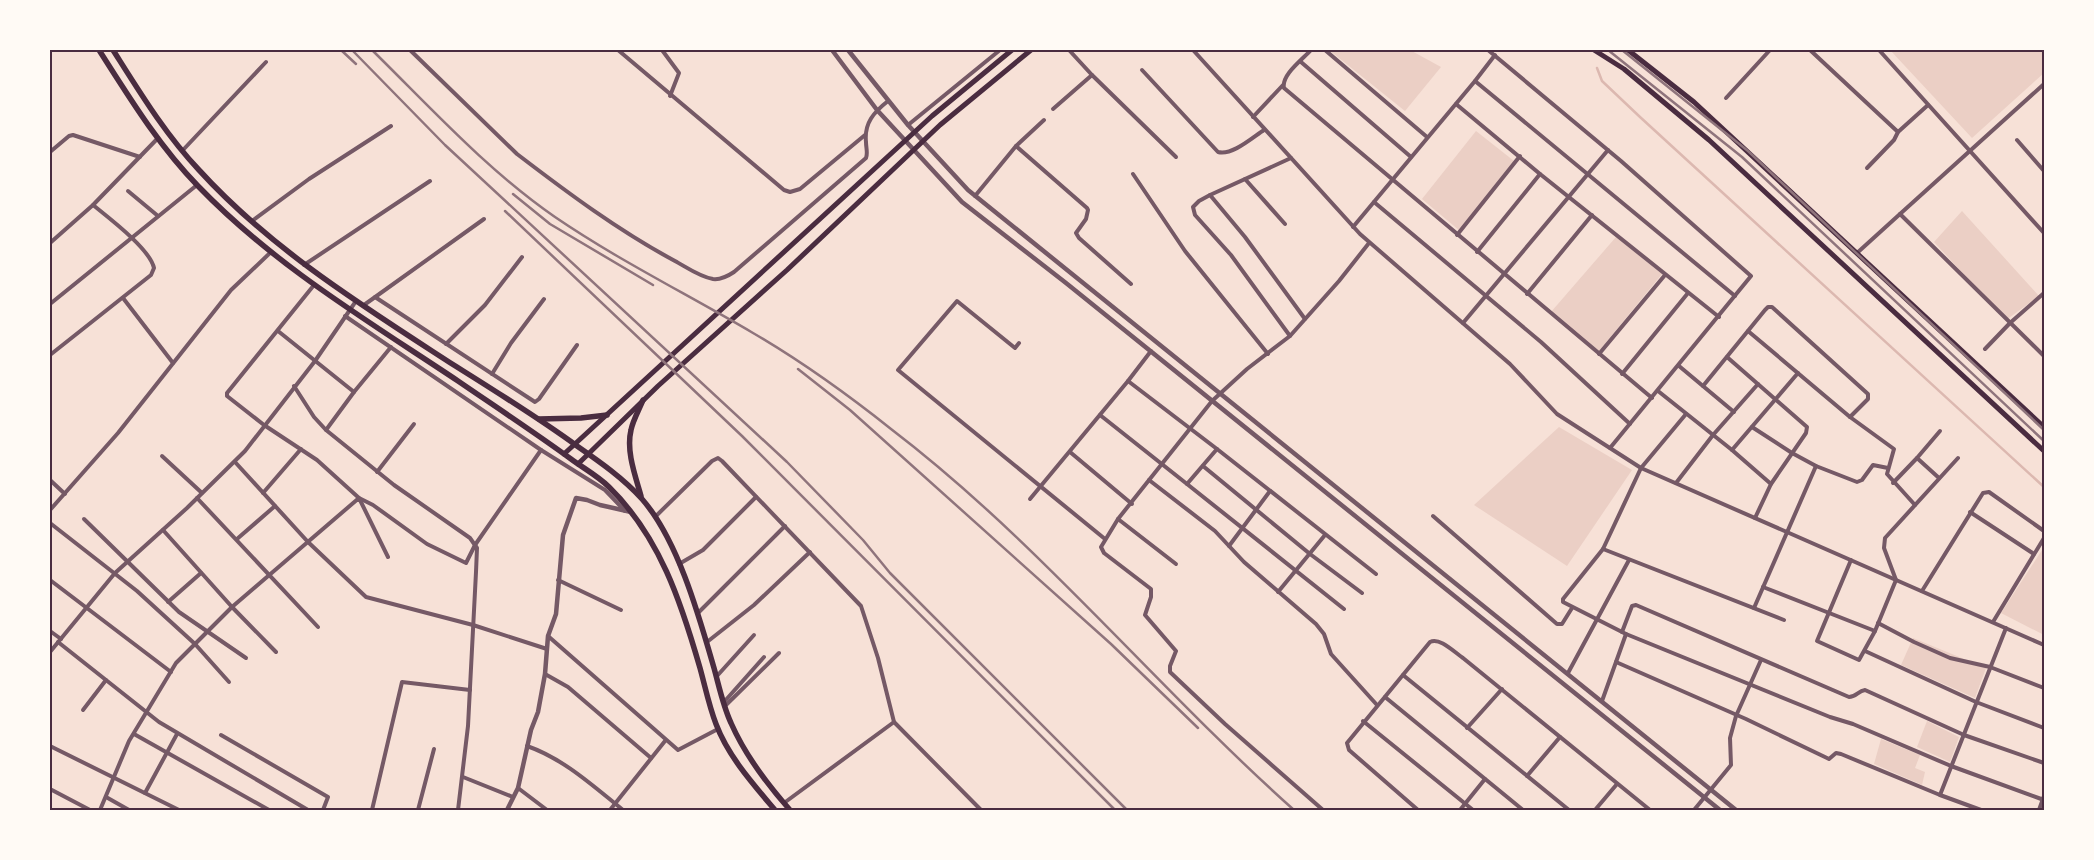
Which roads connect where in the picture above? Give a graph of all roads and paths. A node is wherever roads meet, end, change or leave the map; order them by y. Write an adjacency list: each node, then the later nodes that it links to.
1 (99, 50): 44 (main road)
2 (113, 50): 47 (main road)
3 (618, 50): 29 (street)
4 (662, 50): 29 (street)
5 (832, 50): 35 (street)
6 (848, 50): 31 (street)
7 (1000, 50): 38 (street)
8 (1012, 50): 142 (main road)
9 (1031, 50): 138 (main road)
10 (1069, 50): 25 (street)
11 (1192, 50): 36 (street)
12 (1311, 50): 23 (street)
13 (1325, 50): 43 (street)
14 (1488, 50): 21 (street)
15 (1594, 50): 161 (main road)
16 (1628, 50): 85 (main road)
17 (1770, 50): 30 (street)
18 (1810, 50): 41 (street)
19 (1879, 50): 33 (street)
20 (412, 51): 42 (street)
21 (1495, 55): 26 (street); 48 (street)
22 (266, 62): 47 (street)
23 (1301, 62): 28 (street); 54 (street)
24 (1142, 70): 40 (street)
25 (1092, 75): 34 (street); 53 (street)
26 (1475, 81): 32 (street); 60 (street)
27 (2044, 84): 49 (street)
28 (1283, 85): 36 (street); 62 (street)
29 (670, 96): 42 (street)
30 (1726, 98)
31 (888, 101): 35 (street); 38 (street)
32 (1456, 104): 43 (street); 51 (street)
33 (1928, 105): 41 (street); 49 (street)
34 (1053, 109)
35 (877, 110): 42 (street); 117 (street)
36 (1253, 117): 40 (street)
37 (1044, 120): 46 (street)
38 (908, 125): 67 (street)
39 (391, 126): 75 (street)
40 (1264, 130): 55 (street)
41 (1898, 132): 56 (street)
42 (866, 135)
43 (1427, 137): 54 (street)
44 (158, 138): 52 (street); 64 (main road)
45 (2017, 140): 57 (street)
46 (1016, 146): 67 (street); 91 (street)
47 (182, 150): 75 (main road)
48 (1608, 150): 60 (street); 95 (street)
49 (1970, 151): 71 (street); 78 (street)
50 (50, 152): 52 (street)
51 (1520, 156): 59 (street); 79 (street)
52 (140, 157): 70 (street)
53 (1176, 157)
54 (1410, 157): 62 (street)
55 (1291, 158): 61 (street); 77 (street)
56 (1867, 168)
57 (2044, 171)
58 (1133, 174): 118 (street)
59 (1540, 174): 68 (street); 84 (street)
60 (1587, 174): 68 (street); 95 (street)
61 (1245, 179): 66 (street); 76 (street)
62 (1391, 180): 69 (street); 79 (street)
63 (430, 181): 87 (street)
64 (197, 185): 73 (street); 83 (main road)
65 (128, 191): 73 (street)
66 (1210, 195): 106 (street); 111 (street)
67 (975, 196): 135 (street)
68 (1569, 196): 72 (street); 88 (street)
69 (1374, 202): 77 (street); 96 (street)
70 (93, 204): 80 (street); 81 (street)
71 (1900, 214): 85 (street); 108 (street)
72 (1592, 215): 89 (street); 94 (street)
73 (158, 216): 80 (street)
74 (484, 219): 98 (street)
75 (252, 221): 87 (main road)
76 (1285, 224)
77 (1353, 227): 82 (street)
78 (2044, 233)
79 (1457, 235): 84 (street)
80 (132, 239): 97 (street); 101 (street)
81 (50, 243)
82 (1369, 243): 106 (street); 107 (street)
83 (271, 252): 90 (main road); 124 (street)
84 (1477, 252): 88 (street)
85 (1857, 253): 150 (main road)
86 (522, 257): 113 (street)
87 (304, 264): 100 (main road)
88 (1504, 274): 94 (street); 96 (street)
89 (1665, 275): 92 (street); 119 (street)
90 (314, 284): 103 (main road); 109 (street)
91 (1131, 284)
92 (1688, 293): 105 (street); 128 (street)
93 (2044, 293): 108 (street)
94 (1527, 294): 119 (street)
95 (1735, 296): 105 (street)
96 (1485, 297): 107 (street); 147 (street)
97 (123, 298): 120 (street); 124 (street)
98 (375, 298): 102 (street); 113 (street)
99 (544, 299): 127 (street)
100 (357, 300): 102 (main road); 103 (street)
101 (50, 304)
102 (364, 306): 145 (main road)
103 (349, 310): 104 (street); 164 (main road)
104 (345, 316): 115 (street); 123 (street)
105 (1719, 318): 125 (street)
106 (1305, 319): 111 (street)
107 (1463, 323): 156 (street)
108 (2010, 323): 116 (street); 121 (street)
109 (278, 331): 123 (street); 148 (street)
110 (1748, 331): 122 (street); 126 (street); 144 (street)
111 (1290, 336): 118 (street)
112 (1019, 343): 184 (street)
113 (446, 344): 127 (street)
114 (577, 345): 127 (street)
115 (391, 347): 134 (street); 159 (street)
116 (1985, 348)
117 (1151, 351): 129 (street); 139 (street)
118 (1268, 354): 135 (street)
119 (1599, 354): 128 (street)
120 (50, 355)
121 (2044, 356)
122 (1727, 357): 130 (street); 132 (street)
123 (315, 361): 131 (street); 134 (street)
124 (172, 363): 188 (street)
125 (1679, 366): 132 (street); 133 (street)
126 (1798, 373): 137 (street); 144 (street)
127 (492, 374)
128 (1622, 374): 136 (street)
129 (1128, 381): 143 (street); 151 (street)
130 (1758, 384): 137 (street); 140 (street)
131 (294, 386): 148 (street); 152 (street)
132 (1704, 386): 140 (street)
133 (1658, 391): 136 (street); 141 (street)
134 (354, 392): 152 (street)
135 (1219, 392): 139 (street); 278 (street)
136 (1652, 398): 147 (street)
137 (1774, 399): 149 (street); 163 (street)
138 (643, 400): 165 (main road); 192 (main road)
139 (1212, 401): 151 (street); 326 (street)
140 (1734, 412): 154 (street)
141 (1686, 414): 154 (street); 174 (street)
142 (607, 415): 145 (main road); 155 (main road)
143 (1100, 415): 162 (street); 171 (street)
144 (1850, 417): 175 (street)
145 (539, 419): 155 (main road)
146 (414, 424): 176 (street)
147 (1630, 424): 156 (street)
148 (264, 425): 157 (street); 169 (street)
149 (1752, 427): 160 (street); 163 (street)
150 (2044, 427)
151 (1190, 428): 158 (street); 171 (street)
152 (326, 430): 176 (street)
153 (1940, 431): 167 (street)
154 (1713, 436): 160 (street); 180 (street)
155 (575, 444): 164 (main road); 165 (main road)
156 (1610, 448): 174 (street)
157 (301, 449): 187 (street); 191 (street)
158 (1218, 449): 172 (street); 185 (street)
159 (541, 450): 199 (street); 217 (street)
160 (1732, 450): 183 (street)
161 (2044, 451)
162 (1070, 452): 184 (street); 194 (street)
163 (1792, 453): 173 (street); 183 (street)
164 (564, 454): 170 (main road)
165 (589, 454): 170 (main road); 192 (main road)
166 (162, 456): 186 (street)
167 (1917, 458): 177 (street); 181 (street)
168 (1958, 458): 177 (street)
169 (234, 462): 186 (street); 187 (street)
170 (578, 464): 199 (main road)
171 (1162, 464): 179 (street); 182 (street)
172 (1203, 466): 182 (street); 197 (street)
173 (1816, 466): 175 (street); 210 (street)
174 (1641, 468): 180 (street); 219 (street)
175 (1888, 468): 181 (street)
176 (378, 472): 217 (street)
177 (1939, 478): 195 (street)
178 (50, 480): 188 (street)
179 (1149, 480): 194 (street); 218 (street)
180 (1676, 483): 203 (street)
181 (1893, 483): 195 (street)
182 (1187, 484): 208 (street)
183 (1771, 484): 203 (street)
184 (1040, 488): 193 (street); 215 (street)
185 (1270, 491): 197 (street); 212 (street)
186 (202, 493): 190 (street)
187 (263, 493): 196 (street)
188 (65, 494): 198 (street)
189 (756, 497): 201 (street); 207 (street); 227 (street)
190 (197, 498): 209 (street); 214 (street)
191 (359, 498): 216 (street); 217 (street); 223 (street)
192 (641, 498): 201 (main road)
193 (1030, 499)
194 (1132, 504): 204 (street)
195 (1915, 505): 236 (street)
196 (275, 506): 214 (street); 216 (street)
197 (1255, 509): 208 (street); 221 (street)
198 (50, 510)
199 (628, 511): 235 (street); 300 (main road)
200 (1970, 512): 211 (street); 222 (street); 238 (street)
201 (656, 516): 227 (main road)
202 (1433, 516): 244 (street)
203 (1755, 518): 210 (street)
204 (1118, 519): 215 (street); 228 (street)
205 (84, 520): 226 (street)
206 (50, 523): 230 (street)
207 (785, 526): 220 (street); 249 (street)
208 (1242, 528): 218 (street); 229 (street)
209 (163, 530): 226 (street); 231 (street)
210 (1786, 531): 225 (street); 237 (street)
211 (2044, 531)
212 (1325, 535): 221 (street); 232 (street)
213 (2044, 538): 222 (street)
214 (237, 539): 233 (street)
215 (1105, 539): 348 (street)
216 (308, 542): 233 (street); 254 (street)
217 (475, 544): 254 (street)
218 (1229, 546): 239 (street)
219 (1603, 549): 224 (street); 244 (street)
220 (810, 552): 264 (street); 297 (street)
221 (1310, 554): 229 (street); 240 (street)
222 (2034, 554): 252 (street)
223 (388, 557)
224 (1629, 560): 245 (street); 250 (street)
225 (1851, 560): 236 (street); 248 (street)
226 (128, 562): 230 (street); 241 (street)
227 (679, 564): 249 (main road)
228 (1176, 564)
229 (1296, 571): 239 (street); 246 (street)
230 (115, 573): 243 (street); 265 (street)
231 (201, 573): 241 (street); 242 (street)
232 (1376, 574)
233 (270, 575): 242 (street); 255 (street)
234 (50, 580): 243 (street)
235 (558, 580): 247 (street); 262 (street)
236 (1896, 580): 238 (street); 253 (street)
237 (1763, 586): 245 (street); 248 (street)
238 (1922, 591): 252 (street)
239 (1278, 592): 292 (street)
240 (1362, 593)
241 (168, 602): 259 (street)
242 (232, 607): 259 (street); 269 (street)
243 (86, 608): 263 (street); 277 (street)
244 (1572, 608): 250 (street)
245 (1754, 608): 251 (street)
246 (1344, 609)
247 (620, 610)
248 (1830, 612): 258 (street); 270 (street)
249 (697, 613): 264 (main road)
250 (1596, 620): 260 (street); 278 (street)
251 (1784, 620)
252 (1993, 622): 256 (street)
253 (1878, 623): 258 (street); 276 (street)
254 (473, 626): 267 (street); 287 (street)
255 (318, 627)
256 (2006, 628): 266 (street); 276 (street)
257 (50, 631): 263 (street)
258 (1875, 631): 270 (street)
259 (207, 632): 265 (street); 273 (street)
260 (1624, 633): 274 (street); 275 (street); 284 (street)
261 (754, 635): 281 (street)
262 (548, 636): 267 (street); 306 (street)
263 (59, 640): 268 (street); 282 (street)
264 (707, 642): 281 (main road)
265 (195, 644): 277 (street); 283 (street)
266 (2044, 645)
267 (547, 649): 279 (street)
268 (50, 652)
269 (276, 652)
270 (1865, 652): 290 (street)
271 (779, 653): 291 (street)
272 (764, 657): 291 (street)
273 (246, 658)
274 (1761, 660): 284 (street); 304 (street)
275 (1616, 662): 289 (street); 295 (street)
276 (1990, 667): 285 (street); 290 (street)
277 (171, 672): 294 (street)
278 (1568, 673): 289 (street)
279 (545, 674): 308 (street); 311 (street)
280 (1403, 675): 286 (street); 288 (street); 298 (street)
281 (717, 676): 291 (main road)
282 (106, 680): 293 (street); 294 (street)
283 (229, 682)
284 (1749, 684): 295 (street); 313 (street)
285 (2044, 688)
286 (1502, 689): 298 (street); 305 (street)
287 (470, 690): 315 (street); 339 (street)
288 (1385, 697): 292 (street); 317 (street)
289 (1602, 701): 321 (street)
290 (1976, 702): 299 (street); 304 (street)
291 (725, 704): 328 (main road)
292 (1377, 705): 296 (street)
293 (83, 710)
294 (146, 713): 301 (street); 302 (street)
295 (1736, 716): 321 (street); 323 (street)
296 (1363, 721): 330 (street); 349 (street)
297 (894, 722): 328 (street); 347 (street)
298 (1468, 728): 314 (street)
299 (2044, 728)
300 (718, 729): 306 (street); 331 (main road)
301 (134, 734): 310 (street); 316 (street)
302 (177, 734): 310 (street); 337 (street)
303 (221, 735): 338 (street)
304 (1964, 735): 312 (street); 313 (street)
305 (1560, 737): 314 (street); 318 (street)
306 (665, 740): 311 (street)
307 (50, 746): 316 (street)
308 (527, 746): 319 (street); 329 (street)
309 (434, 749): 340 (street)
310 (167, 753): 322 (street); 336 (street)
311 (651, 758): 329 (street)
312 (2044, 764)
313 (1952, 766): 323 (street); 327 (street)
314 (1527, 776): 353 (street)
315 (463, 777): 325 (street); 341 (street)
316 (114, 778): 322 (street); 324 (street)
317 (1485, 779): 330 (street); 352 (street)
318 (1617, 784): 354 (street); 355 (street)
319 (518, 788): 325 (street); 343 (street)
320 (50, 789): 332 (street)
321 (1711, 790): 326 (street); 358 (street)
322 (145, 793): 335 (street)
323 (1940, 795): 359 (street)
324 (106, 796): 333 (street); 334 (street)
325 (514, 796): 342 (street)
326 (1704, 797): 356 (street); 357 (street)
327 (2043, 799): 360 (street)
328 (784, 803): 346 (main road)
329 (616, 804): 344 (street); 345 (street)
330 (1466, 804): 350 (street); 351 (street)
331 (773, 809)
332 (90, 810)
333 (100, 810)
334 (129, 810)
335 (179, 810)
336 (269, 810)
337 (308, 810)
338 (324, 810)
339 (372, 810)
340 (418, 810)
341 (458, 810)
342 (508, 810)
343 (546, 810)
344 (610, 810)
345 (623, 810)
346 (790, 810)
347 (981, 810)
348 (1323, 810)
349 (1418, 810)
350 (1460, 810)
351 (1473, 810)
352 (1523, 810)
353 (1569, 810)
354 (1595, 810)
355 (1650, 810)
356 (1694, 810)
357 (1720, 810)
358 (1736, 810)
359 (1981, 810)
360 (2039, 810)

